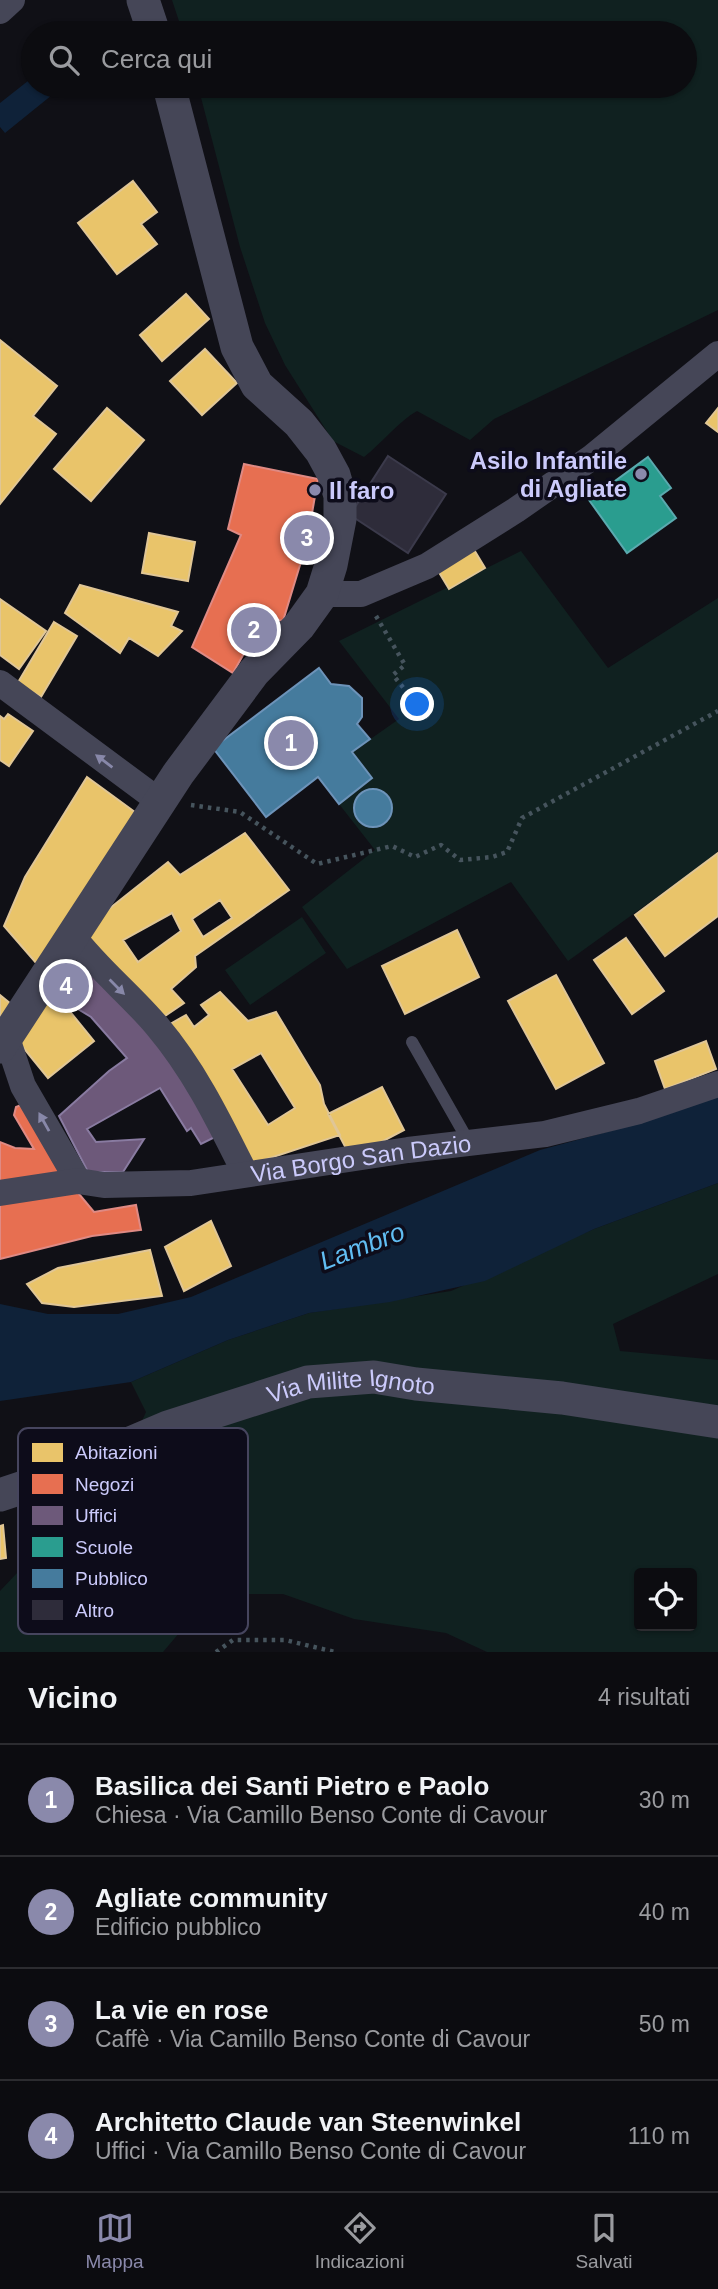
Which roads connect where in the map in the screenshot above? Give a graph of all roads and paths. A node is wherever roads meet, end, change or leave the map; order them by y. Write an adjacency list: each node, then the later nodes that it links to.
1 (12, 0): 3 (street)
2 (143, 0): 4 (street)
3 (0, 11)
4 (150, 21)
5 (172, 98): 7 (street)
6 (718, 354): 7 (street)
7 (322, 594): 12 (street)
8 (381, 623): 11 (path)
9 (0, 683): 12 (street, one-way to 9)
10 (718, 711): 12 (path)
11 (428, 718)
12 (159, 801): 13 (street)
13 (73, 936): 15 (street); 18 (street, one-way to 18)
14 (412, 1042): 17 (lane)
15 (3, 1043): 19 (street, one-way to 15)
16 (718, 1084): 17 (street, Via Borgo San Dazio)
17 (470, 1144): 18 (street, Via Borgo San Dazio)
18 (245, 1172): 19 (street, Via Borgo San Dazio)
19 (78, 1181): 20 (street, Via Borgo San Dazio)
20 (0, 1193)
21 (718, 1422): 22 (street, Via Milite Ignoto)
22 (166, 1428)
23 (18, 1488): 24 (street, Via Milite Ignoto)
24 (0, 1494)
25 (216, 1652): 26 (path)
26 (335, 1652)

